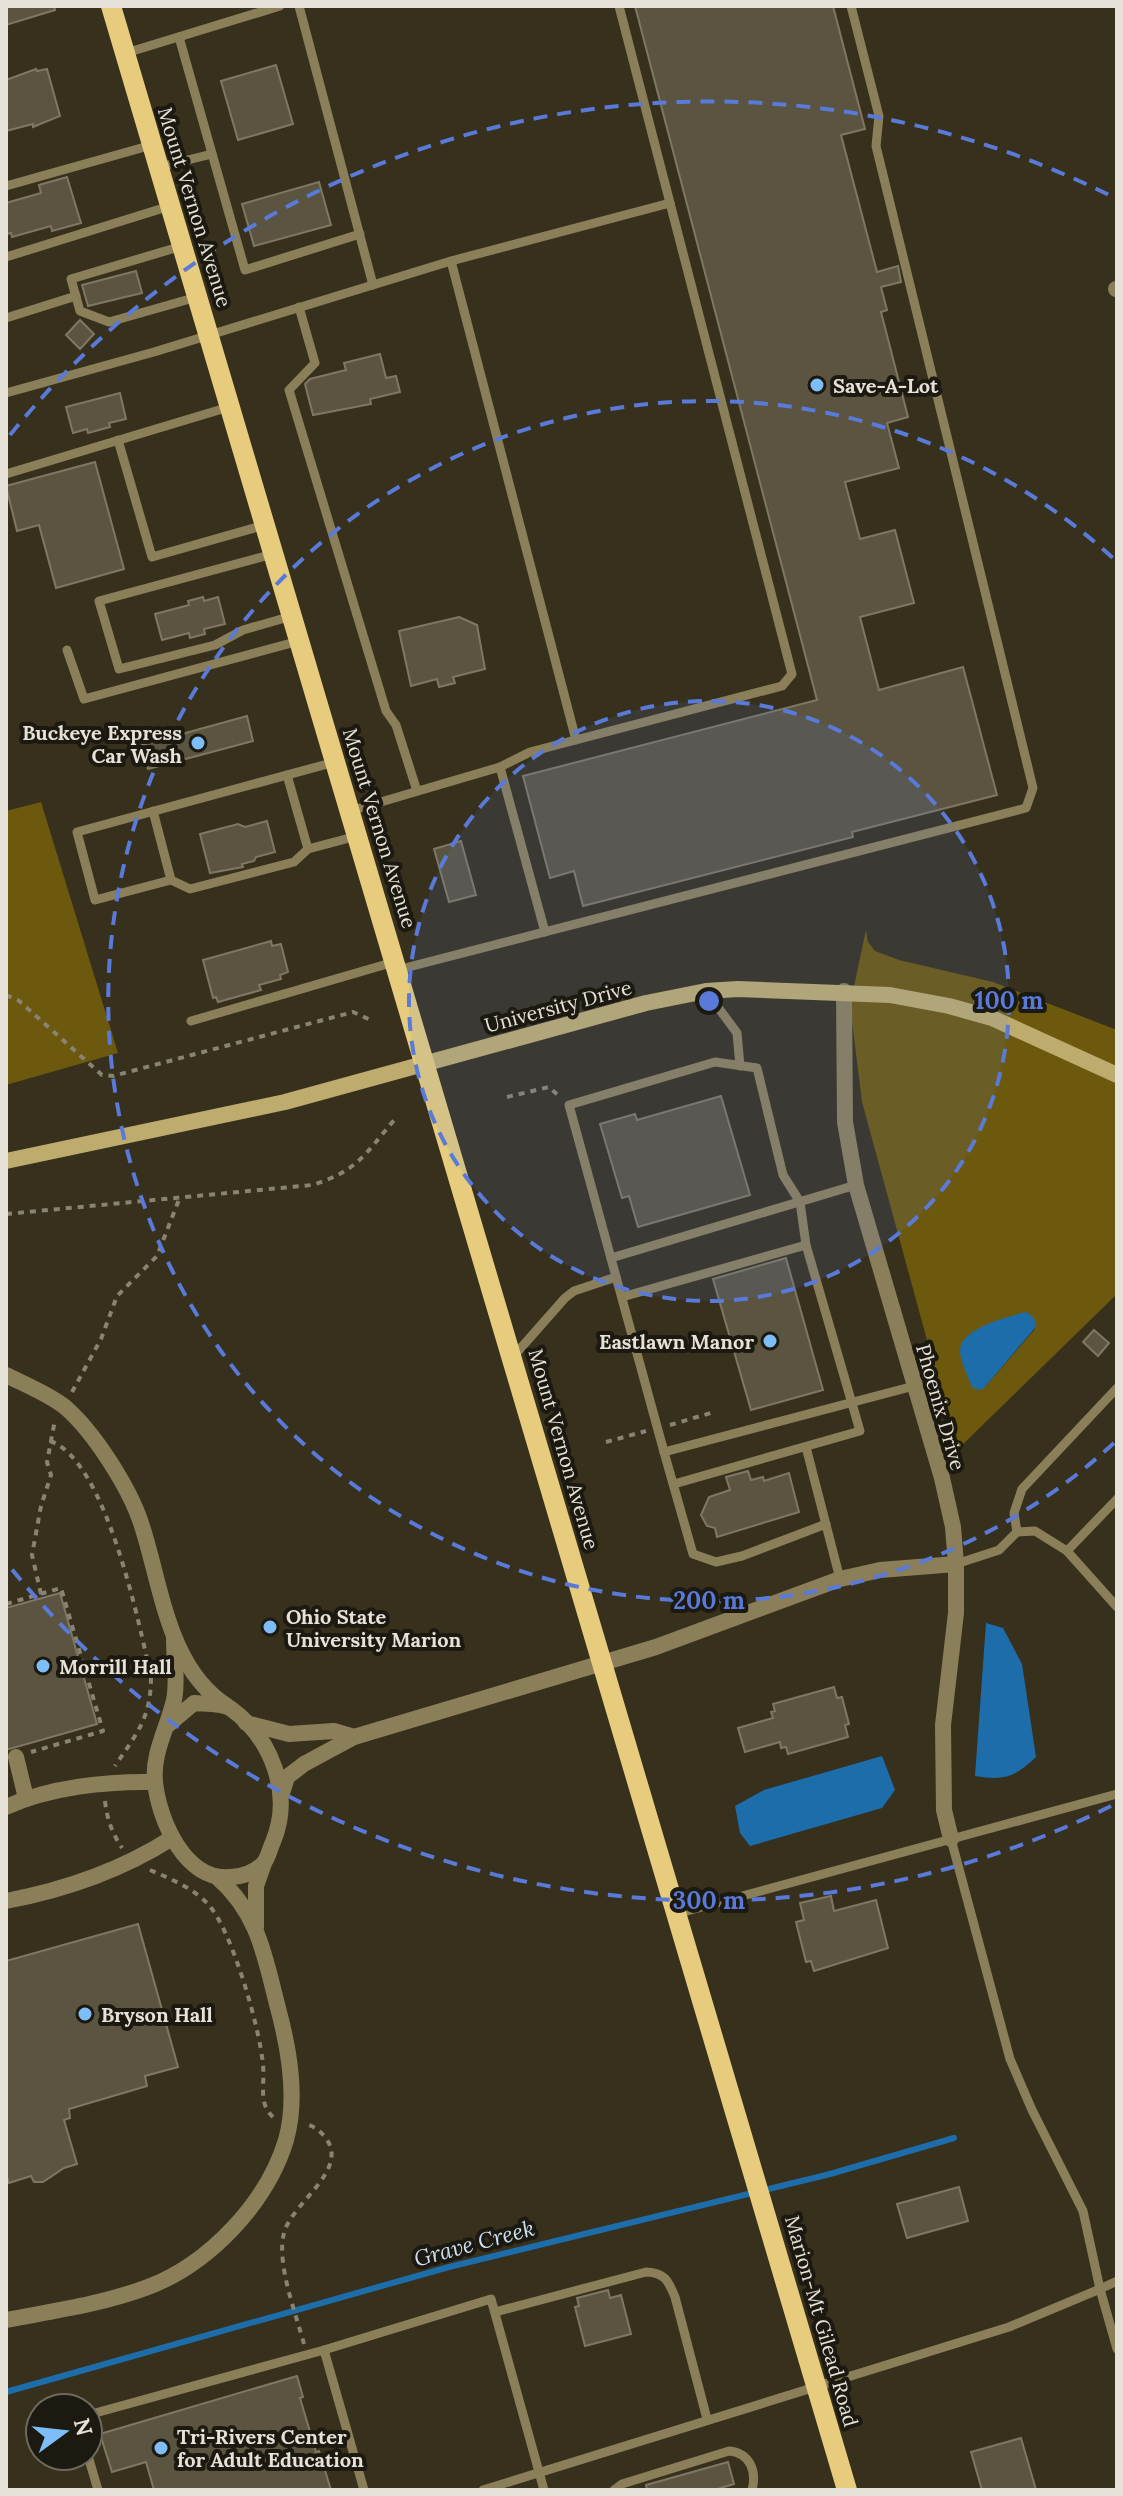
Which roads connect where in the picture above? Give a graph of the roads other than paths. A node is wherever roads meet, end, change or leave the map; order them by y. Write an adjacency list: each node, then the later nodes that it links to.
1 (111, 6): 7 (main road, Mount Vernon Avenue)
2 (280, 6): 6 (lane)
3 (299, 6): 14 (lane)
4 (619, 6): 12 (lane)
5 (851, 6): 43 (lane)
6 (179, 37): 7 (lane); 9 (lane)
7 (125, 54): 8 (main road, Mount Vernon Avenue)
8 (152, 145): 10 (main road, Mount Vernon Avenue); 11 (lane)
9 (212, 154): 10 (lane); 14 (lane)
10 (159, 167): 13 (main road, Mount Vernon Avenue)
11 (6, 186)
12 (670, 203): 17 (lane); 33 (lane)
13 (170, 206): 15 (main road, Mount Vernon Avenue); 16 (lane)
14 (360, 234): 18 (lane)
15 (182, 246): 19 (lane); 20 (main road, Mount Vernon Avenue)
16 (6, 257)
17 (451, 261): 18 (lane); 33 (lane)
18 (373, 285): 21 (lane)
19 (76, 296): 20 (lane); 22 (lane)
20 (197, 297): 23 (main road, Mount Vernon Avenue)
21 (299, 307): 23 (lane); 37 (lane)
22 (6, 318)
23 (208, 334): 24 (lane); 25 (main road, Mount Vernon Avenue)
24 (6, 393)
25 (230, 407): 26 (lane); 28 (main road, Mount Vernon Avenue)
26 (118, 440): 27 (lane); 28 (lane)
27 (6, 474)
28 (265, 525): 29 (main road, Mount Vernon Avenue)
29 (273, 554): 30 (main road, Mount Vernon Avenue); 30 (lane)
30 (292, 616): 31 (main road, Mount Vernon Avenue)
31 (299, 641): 32 (lane); 34 (main road, Mount Vernon Avenue)
32 (67, 650)
33 (576, 740): 35 (lane)
34 (335, 762): 36 (lane); 39 (main road, Mount Vernon Avenue)
35 (500, 767): 37 (lane); 43 (lane)
36 (287, 775): 38 (lane); 41 (lane)
37 (417, 791): 39 (lane)
38 (153, 811): 42 (lane); 42 (lane)
39 (350, 811): 40 (main road, Mount Vernon Avenue)
40 (357, 836): 41 (lane); 44 (main road, Mount Vernon Avenue)
41 (308, 849): 42 (lane)
42 (171, 880)
43 (545, 932): 44 (lane)
44 (396, 966): 47 (lane); 48 (main road, Mount Vernon Avenue)
45 (706, 991): 46 (street, University Drive); 48 (street, University Drive); 49 (lane)
46 (844, 991): 50 (street, University Drive); 52 (street, Phoenix Drive)
47 (191, 1021)
48 (424, 1063): 51 (street, University Drive); 58 (main road, Mount Vernon Avenue)
49 (740, 1066): 53 (lane); 55 (lane)
50 (1117, 1075)
51 (6, 1161)
52 (856, 1185): 53 (lane); 60 (street, Phoenix Drive)
53 (800, 1202): 54 (lane); 55 (lane)
54 (806, 1245): 57 (lane); 62 (lane)
55 (611, 1258): 56 (lane)
56 (616, 1277): 57 (lane); 58 (lane)
57 (622, 1297): 64 (lane)
58 (512, 1358): 74 (main road, Mount Vernon Avenue)
59 (6, 1375): 73 (street)
60 (914, 1386): 62 (lane); 70 (street, Phoenix Drive)
61 (1117, 1388): 68 (lane)
62 (852, 1403): 63 (lane); 64 (lane)
63 (806, 1447): 65 (lane); 67 (lane)
64 (664, 1452): 65 (lane)
65 (674, 1484): 67 (lane)
66 (1117, 1499): 69 (lane)
67 (826, 1524): 71 (lane)
68 (1017, 1532): 69 (lane); 70 (lane)
69 (1067, 1551): 72 (lane)
70 (956, 1564): 71 (street); 86 (street, Phoenix Drive)
71 (840, 1579): 74 (street)
72 (1117, 1607)
73 (174, 1639): 75 (street); 77 (street)
74 (601, 1664): 78 (street); 90 (main road, Mount Vernon Avenue)
75 (227, 1706): 76 (street); 77 (street)
76 (243, 1722): 78 (street); 81 (street)
77 (168, 1725): 80 (street)
78 (354, 1737): 81 (street)
79 (16, 1757): 83 (street)
80 (155, 1782): 83 (street); 85 (street)
81 (282, 1793): 87 (street)
82 (1117, 1794): 86 (lane)
83 (26, 1798): 84 (street)
84 (6, 1807)
85 (172, 1838): 88 (street); 89 (street)
86 (951, 1839): 90 (lane); 94 (lane)
87 (264, 1863): 88 (street); 91 (street)
88 (218, 1878): 91 (street)
89 (6, 1901)
90 (676, 1914): 92 (main road, Mount Vernon Avenue)
91 (256, 1927): 96 (street)
92 (752, 2165): 99 (main road, Marion-Mt Gilead Road)
93 (1117, 2281): 94 (lane)
94 (1100, 2289): 97 (lane); 99 (lane)
95 (495, 2312): 98 (lane); 101 (lane); 102 (lane)
96 (6, 2320)
97 (1117, 2349)
98 (324, 2350): 100 (lane); 103 (lane)
99 (816, 2385): 101 (lane); 108 (main road, Marion-Mt Gilead Road)
100 (104, 2411)
101 (707, 2419): 102 (lane)
102 (539, 2472): 104 (lane); 105 (lane)
103 (364, 2490)
104 (483, 2490)
105 (544, 2490)
106 (614, 2490): 107 (lane)
107 (752, 2490)
108 (847, 2490)

